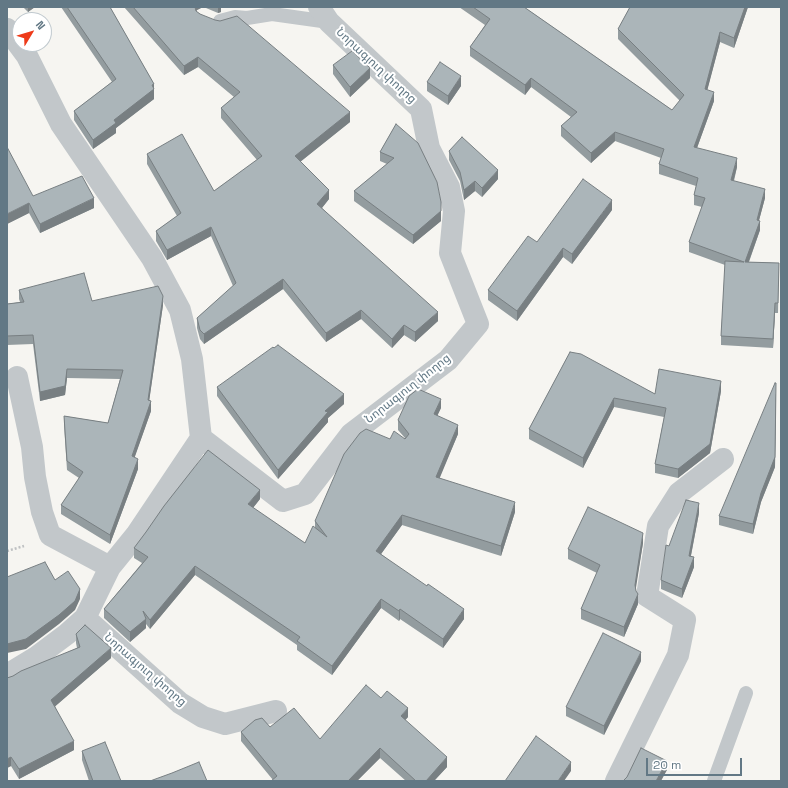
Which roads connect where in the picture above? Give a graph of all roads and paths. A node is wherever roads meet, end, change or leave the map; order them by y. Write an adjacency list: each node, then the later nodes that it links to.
1 (324, 14): 2 (lane); 5 (street, Նորագյուղ փողոց)
2 (208, 18)
3 (7, 29): 5 (street)
4 (17, 377): 7 (street)
5 (201, 438): 7 (street)
6 (723, 458): 12 (street)
7 (110, 567): 8 (street)
8 (85, 618): 9 (street); 11 (street, Նորագյուղ փողոց)
9 (7, 675)
10 (746, 693): 13 (lane)
11 (276, 711)
12 (616, 781)
13 (714, 781)

